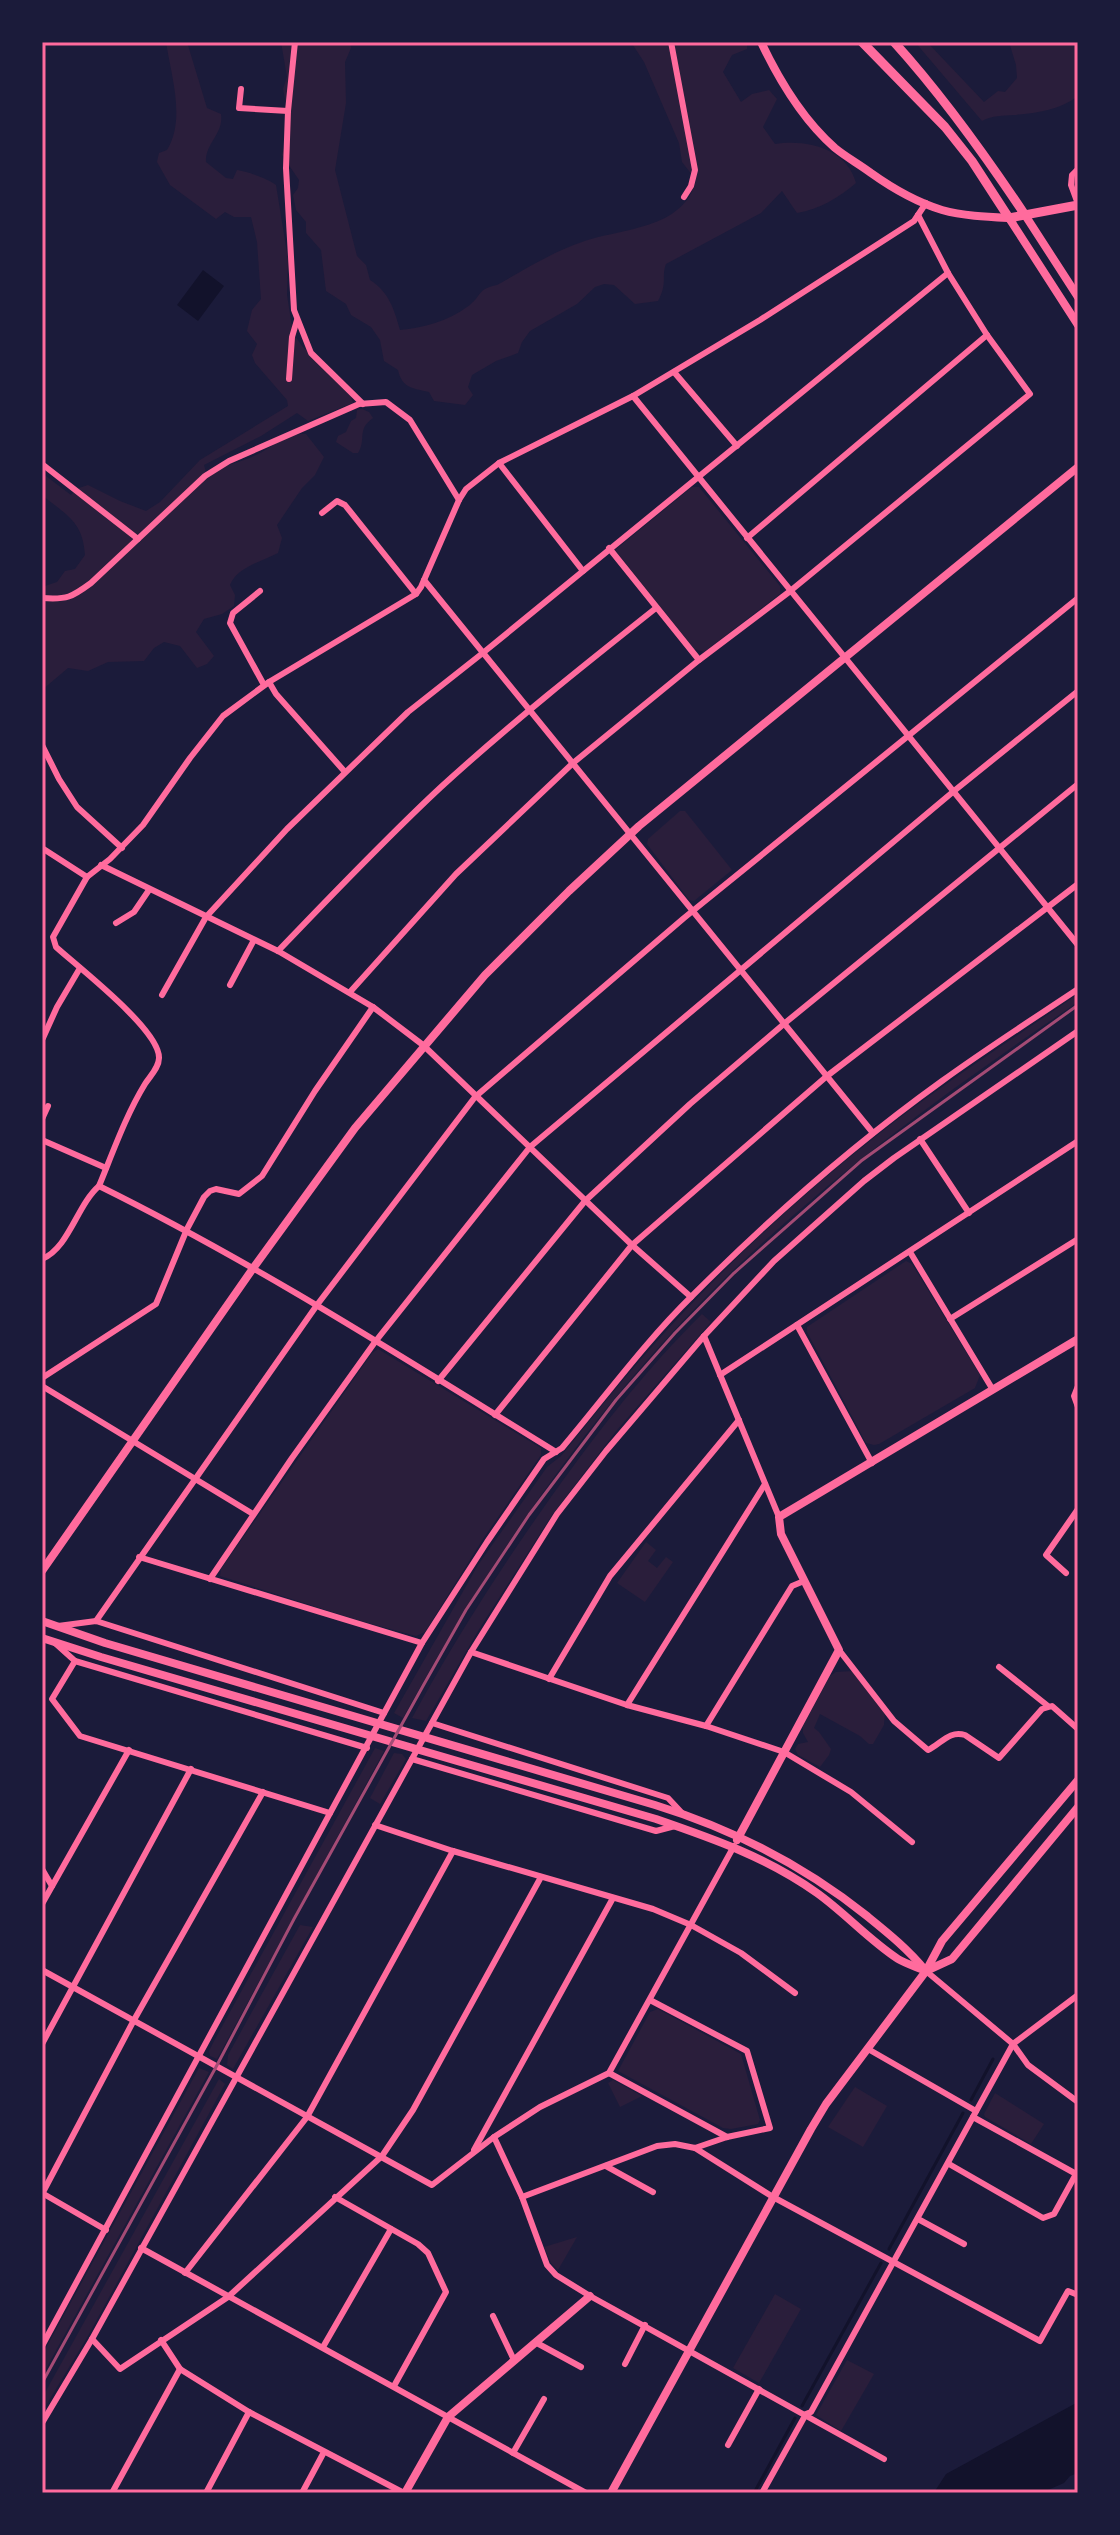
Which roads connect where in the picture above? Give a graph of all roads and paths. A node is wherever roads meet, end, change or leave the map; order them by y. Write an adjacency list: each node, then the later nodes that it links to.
1 (295, 42): 7 (street)
2 (671, 42): 9 (street)
3 (761, 42): 10 (street)
4 (862, 42): 14 (main road)
5 (894, 42): 13 (main road)
6 (241, 89): 7 (street)
7 (288, 111): 17 (street)
8 (1078, 169): 11 (street)
9 (684, 197)
10 (926, 203): 12 (street); 14 (street)
11 (1078, 204): 13 (main road)
12 (918, 215): 15 (street); 20 (street)
13 (1025, 215): 14 (main road); 16 (street)
14 (1009, 218): 18 (street)
15 (948, 273): 19 (street); 24 (street)
16 (1078, 297)
17 (297, 319): 21 (street); 23 (street)
18 (1078, 325)
19 (987, 335): 31 (street); 37 (street)
20 (674, 372): 22 (street); 24 (street)
21 (289, 379)
22 (633, 396): 25 (street); 28 (street)
23 (363, 404): 29 (street); 32 (street)
24 (737, 446): 28 (street)
25 (499, 463): 29 (street); 34 (street)
26 (42, 464): 32 (street)
27 (1078, 467): 43 (street)
28 (698, 477): 31 (street); 33 (street)
29 (459, 500): 35 (street)
30 (322, 513): 38 (street)
31 (747, 538): 37 (street)
32 (138, 539): 39 (street)
33 (609, 548): 34 (street); 41 (street)
34 (583, 571): 42 (street)
35 (424, 580): 38 (street); 42 (street)
36 (260, 591): 45 (street)
37 (789, 592): 43 (street); 44 (street)
38 (416, 594): 45 (street)
39 (42, 598)
40 (1078, 598): 48 (street)
41 (656, 608): 44 (street); 47 (street)
42 (484, 652): 47 (street); 51 (street)
43 (846, 658): 48 (street); 54 (street)
44 (699, 660): 50 (street)
45 (266, 684): 51 (street); 57 (street)
46 (1078, 691): 53 (street)
47 (530, 709): 50 (street); 68 (street)
48 (908, 735): 53 (street); 63 (street)
49 (42, 745): 57 (street)
50 (573, 763): 54 (street); 73 (street)
51 (345, 772): 64 (street)
52 (1078, 784): 55 (street)
53 (954, 791): 55 (street); 70 (street)
54 (631, 834): 63 (street); 79 (street)
55 (1000, 847): 62 (street); 76 (street)
56 (42, 848): 59 (street)
57 (122, 848): 58 (street)
58 (101, 865): 59 (street); 61 (street)
59 (87, 877): 69 (street)
60 (1078, 884): 62 (street)
61 (149, 890): 64 (street); 65 (street)
62 (1048, 908): 67 (street); 80 (street)
63 (693, 911): 70 (street); 81 (street)
64 (206, 917): 66 (street); 74 (street)
65 (116, 923)
66 (254, 940): 68 (street); 71 (street)
67 (1078, 945)
68 (278, 951): 73 (street)
69 (80, 968): 78 (street); 89 (street)
70 (741, 971): 76 (street); 88 (street)
71 (230, 985)
72 (1078, 989): 84 (street)
73 (350, 992): 75 (street)
74 (162, 995)
75 (373, 1007): 79 (street); 93 (street)
76 (785, 1023): 80 (street); 91 (street)
77 (1078, 1031): 85 (street)
78 (43, 1038)
79 (423, 1045): 81 (street); 98 (street)
80 (827, 1076): 84 (street); 95 (street)
81 (475, 1097): 88 (street); 100 (street)
82 (48, 1106): 83 (street)
83 (42, 1119)
84 (873, 1133): 99 (street)
85 (920, 1139): 92 (street); 103 (street)
86 (42, 1140): 89 (street)
87 (1078, 1141): 92 (street)
88 (530, 1147): 91 (street); 105 (street)
89 (106, 1168): 90 (street)
90 (99, 1186): 93 (street); 97 (street)
91 (585, 1201): 95 (street); 108 (street)
92 (969, 1213): 96 (street)
93 (187, 1229): 98 (street); 107 (street)
94 (1078, 1239): 101 (street)
95 (632, 1245): 99 (street); 113 (street)
96 (910, 1252): 101 (street); 102 (street)
97 (42, 1259)
98 (254, 1267): 100 (street); 115 (street)
99 (691, 1297): 116 (street)
100 (317, 1305): 105 (street); 118 (street)
101 (950, 1319): 111 (street)
102 (797, 1325): 106 (street); 117 (street)
103 (704, 1336): 106 (street); 135 (street)
104 (1078, 1339): 111 (street)
105 (375, 1342): 108 (street); 121 (street)
106 (720, 1375): 114 (street)
107 (42, 1378)
108 (438, 1381): 113 (street)
109 (42, 1386): 115 (street)
110 (1078, 1386): 112 (street)
111 (993, 1390): 117 (street)
112 (1078, 1407)
113 (495, 1415): 116 (street)
114 (739, 1420): 119 (street); 138 (street)
115 (131, 1442): 118 (street); 124 (street)
116 (556, 1452): 133 (street)
117 (872, 1463): 122 (street)
118 (194, 1480): 121 (street); 123 (street)
119 (765, 1484): 122 (street); 139 (street)
120 (1078, 1509): 125 (street)
121 (253, 1514): 126 (street)
122 (779, 1517): 127 (street)
123 (139, 1557): 126 (street); 129 (street)
124 (42, 1571)
125 (1066, 1573)
126 (210, 1579): 133 (street)
127 (804, 1581): 134 (street); 143 (street)
128 (42, 1621): 130 (street)
129 (96, 1621): 130 (street); 141 (street)
130 (58, 1626): 154 (street)
131 (42, 1638): 132 (street)
132 (52, 1641): 136 (street); 156 (street)
133 (422, 1643): 141 (street)
134 (839, 1650): 140 (street); 147 (street)
135 (471, 1652): 138 (street); 142 (street)
136 (75, 1661): 145 (street); 146 (street)
137 (999, 1667): 140 (street)
138 (549, 1679): 139 (street)
139 (627, 1705): 143 (street)
140 (1048, 1706): 144 (street)
141 (384, 1713): 145 (street)
142 (432, 1723): 148 (street); 154 (street)
143 (706, 1726): 147 (street)
144 (1078, 1729)
145 (367, 1748): 153 (street)
146 (129, 1750): 149 (street); 163 (street)
147 (784, 1752): 157 (street); 158 (street)
148 (412, 1759): 155 (street); 156 (street)
149 (191, 1769): 151 (street); 169 (street)
150 (1078, 1780): 168 (street)
151 (263, 1792): 153 (street); 173 (street)
152 (1078, 1807): 168 (street)
153 (330, 1813): 177 (street)
154 (682, 1814): 157 (street)
155 (375, 1825): 160 (street); 179 (street)
156 (675, 1826): 159 (street)
157 (739, 1837): 159 (street); 168 (street)
158 (912, 1842)
159 (734, 1846): 166 (street); 168 (street)
160 (453, 1851): 162 (street); 182 (street)
161 (42, 1869): 163 (street)
162 (541, 1877): 164 (street); 187 (street)
163 (52, 1886): 165 (street)
164 (613, 1898): 166 (street); 186 (street)
165 (42, 1904)
166 (691, 1925): 170 (street); 172 (street)
167 (42, 1970): 169 (street)
168 (926, 1971): 175 (street); 176 (street)
169 (74, 1988): 173 (street); 174 (street)
170 (795, 1993)
171 (1078, 1995): 175 (street)
172 (650, 2000): 178 (street); 184 (street)
173 (134, 2020): 177 (street); 192 (street)
174 (42, 2044)
175 (1013, 2044): 180 (street); 181 (street)
176 (868, 2049): 181 (street); 195 (street)
177 (199, 2057): 179 (street); 198 (street)
178 (609, 2073): 183 (street); 184 (street)
179 (236, 2078): 182 (street); 200 (street)
180 (1078, 2102)
181 (975, 2114): 188 (street); 190 (street)
182 (307, 2117): 187 (street); 202 (street)
183 (494, 2137): 186 (street); 194 (street)
184 (727, 2137): 185 (street)
185 (695, 2148): 189 (street); 195 (street)
186 (473, 2152): 187 (street)
187 (382, 2156): 193 (street)
188 (949, 2164): 190 (street); 196 (street)
189 (606, 2166): 191 (street); 194 (street)
190 (1077, 2175)
191 (653, 2192)
192 (42, 2194): 198 (street)
193 (335, 2197): 197 (street); 205 (street)
194 (522, 2197): 204 (street)
195 (773, 2197): 201 (street); 213 (street)
196 (918, 2219): 199 (street); 201 (street)
197 (391, 2229): 212 (street); 218 (street)
198 (106, 2230): 211 (street)
199 (964, 2244)
200 (141, 2248): 202 (street); 208 (street)
201 (895, 2260): 203 (street); 222 (street)
202 (185, 2273): 205 (street)
203 (1078, 2295)
204 (590, 2296): 207 (street); 210 (street)
205 (228, 2297): 209 (street); 212 (street)
206 (493, 2316): 214 (street)
207 (645, 2325): 213 (street); 215 (street)
208 (92, 2339): 209 (street); 224 (street)
209 (161, 2340): 217 (street)
210 (535, 2342): 214 (street); 216 (street)
211 (42, 2346)
212 (323, 2347): 218 (street)
213 (690, 2350): 219 (street); 234 (street)
214 (514, 2360): 223 (street)
215 (625, 2364)
216 (581, 2367)
217 (180, 2369): 221 (street); 229 (street)
218 (394, 2386): 223 (street)
219 (759, 2389): 222 (street); 225 (street)
220 (544, 2399): 227 (street)
221 (249, 2412): 226 (street); 230 (street)
222 (806, 2414): 228 (street); 235 (street)
223 (448, 2417): 227 (street); 232 (street)
224 (42, 2423)
225 (728, 2445)
226 (324, 2452): 231 (street); 232 (street)
227 (513, 2453): 233 (street)
228 (884, 2459)
229 (112, 2493)
230 (206, 2493)
231 (302, 2493)
232 (404, 2493)
233 (586, 2493)
234 (611, 2493)
235 (762, 2493)

